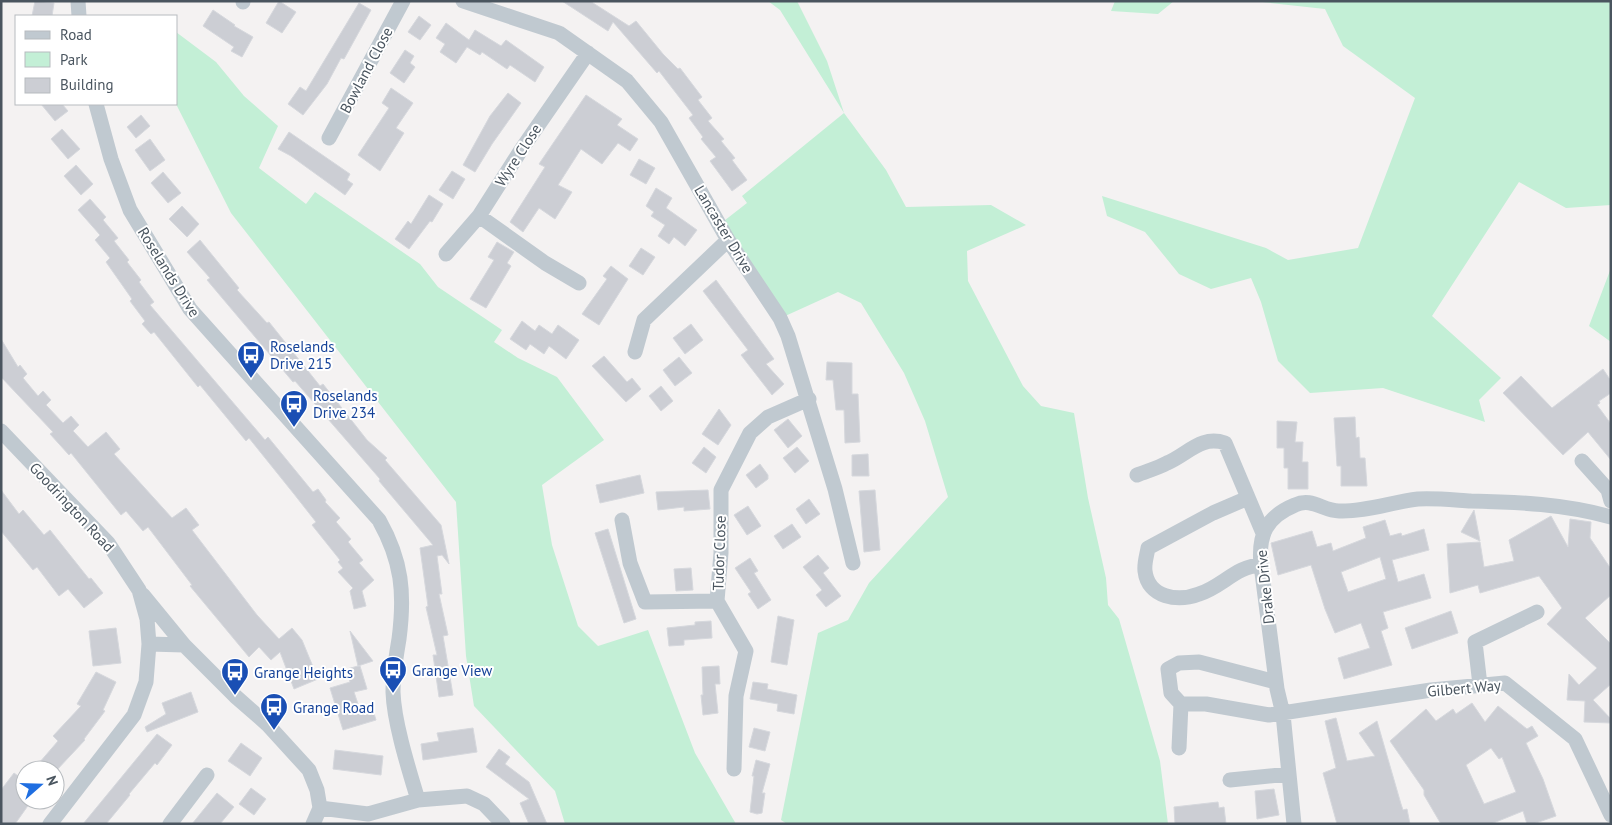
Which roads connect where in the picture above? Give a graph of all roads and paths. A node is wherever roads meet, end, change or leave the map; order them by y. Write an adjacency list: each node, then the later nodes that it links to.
1 (78, 1): 4 (street)
2 (403, 1): 7 (street, Bowland Close)
3 (463, 1): 5 (street, Lancaster Drive)
4 (79, 15)
5 (588, 53): 8 (street, Wyre Close); 9 (street, Lancaster Drive)
6 (96, 105): 38 (street, Roselands Drive)
7 (329, 138)
8 (479, 216): 10 (street, Wyre Close); 11 (street)
9 (728, 240): 12 (street); 13 (street, Lancaster Drive)
10 (446, 254)
11 (580, 284)
12 (635, 352)
13 (809, 399): 22 (street, Lancaster Drive); 25 (street, Tudor Close)
14 (1, 431): 24 (street, Goodrington Road)
15 (1582, 461): 18 (street)
16 (1137, 475): 17 (street)
17 (1248, 498): 21 (street); 23 (street)
18 (1611, 501)
19 (1611, 517): 21 (street, Drake Drive)
20 (622, 520): 25 (street)
21 (1263, 533): 23 (street, Drake Drive)
22 (852, 563)
23 (1261, 565): 29 (street, Drake Drive)
24 (139, 590): 27 (street, Goodrington Road); 28 (street)
25 (717, 601): 34 (street, Tudor Close)
26 (1537, 612): 30 (street)
27 (149, 644): 28 (street); 41 (street, Goodrington Road)
28 (184, 644): 39 (street)
29 (1276, 682): 31 (street); 32 (street, Drake Drive)
30 (1480, 685): 32 (street, Gilbert Way); 40 (street, Gilbert Way)
31 (1181, 704): 32 (street, Gilbert Way); 33 (street)
32 (1283, 714): 36 (street, Drake Drive)
33 (1178, 748)
34 (734, 769)
35 (207, 774): 42 (street)
36 (1289, 774): 37 (street); 45 (street, Drake Drive)
37 (1230, 780)
38 (418, 800): 39 (street); 44 (street)
39 (320, 808): 43 (street)
40 (1611, 814)
41 (50, 824)
42 (170, 824)
43 (313, 824)
44 (503, 824)
45 (1294, 824)

